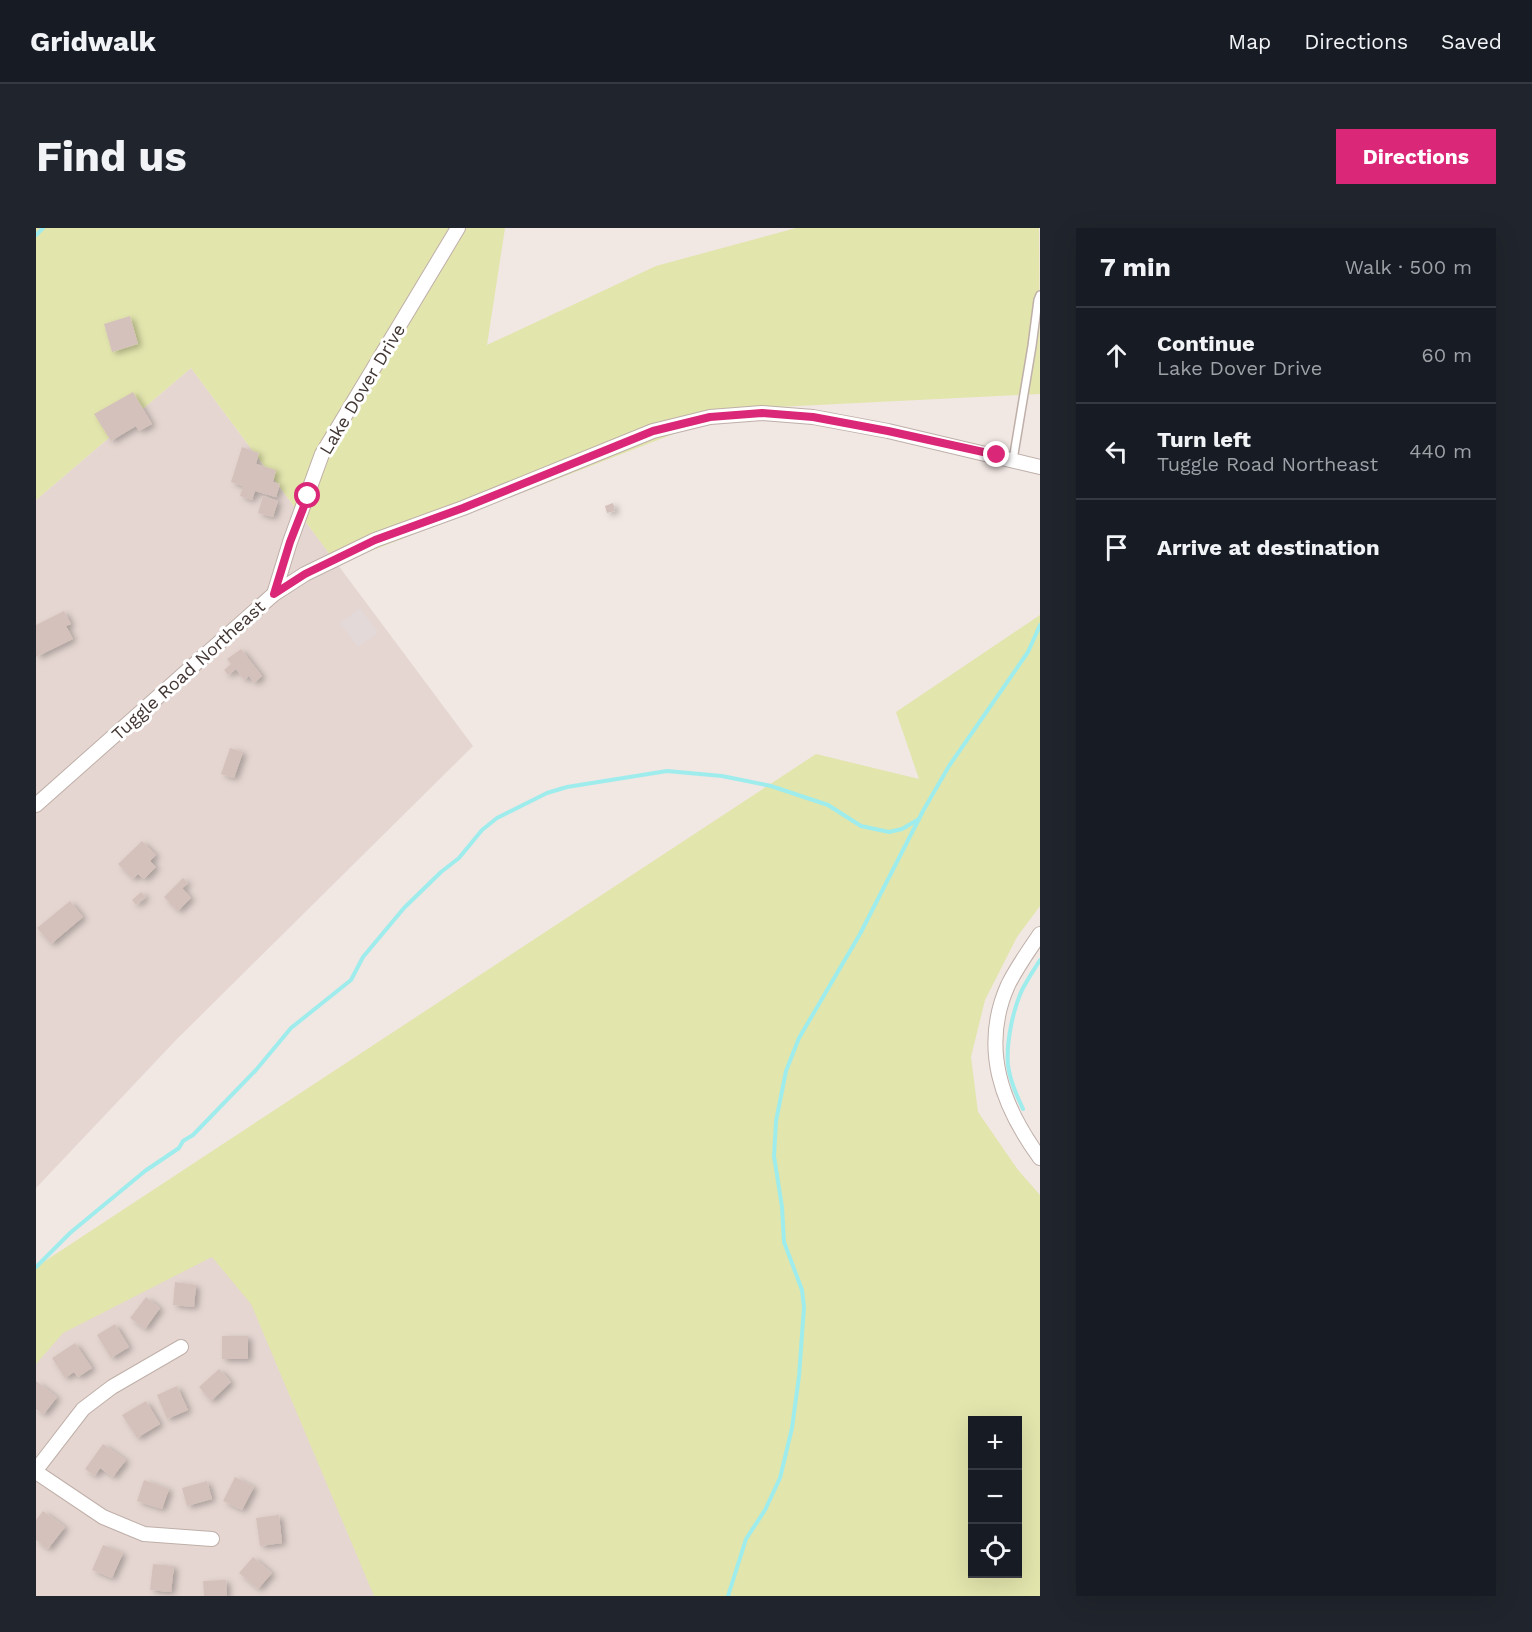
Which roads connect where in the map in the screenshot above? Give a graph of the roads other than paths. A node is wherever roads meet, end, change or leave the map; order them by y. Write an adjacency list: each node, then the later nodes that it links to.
1 (458, 228): 5 (street, Lake Dover Drive)
2 (1040, 295): 3 (lane)
3 (1013, 460): 4 (street, Tuggle Road Northeast); 5 (street, Tuggle Road Northeast)
4 (1040, 466)
5 (274, 594): 6 (street, Tuggle Road Northeast)
6 (36, 806)
7 (1040, 934): 8 (street)
8 (1040, 1158)
9 (181, 1347): 10 (street)
10 (36, 1471): 11 (street)
11 (212, 1539)

